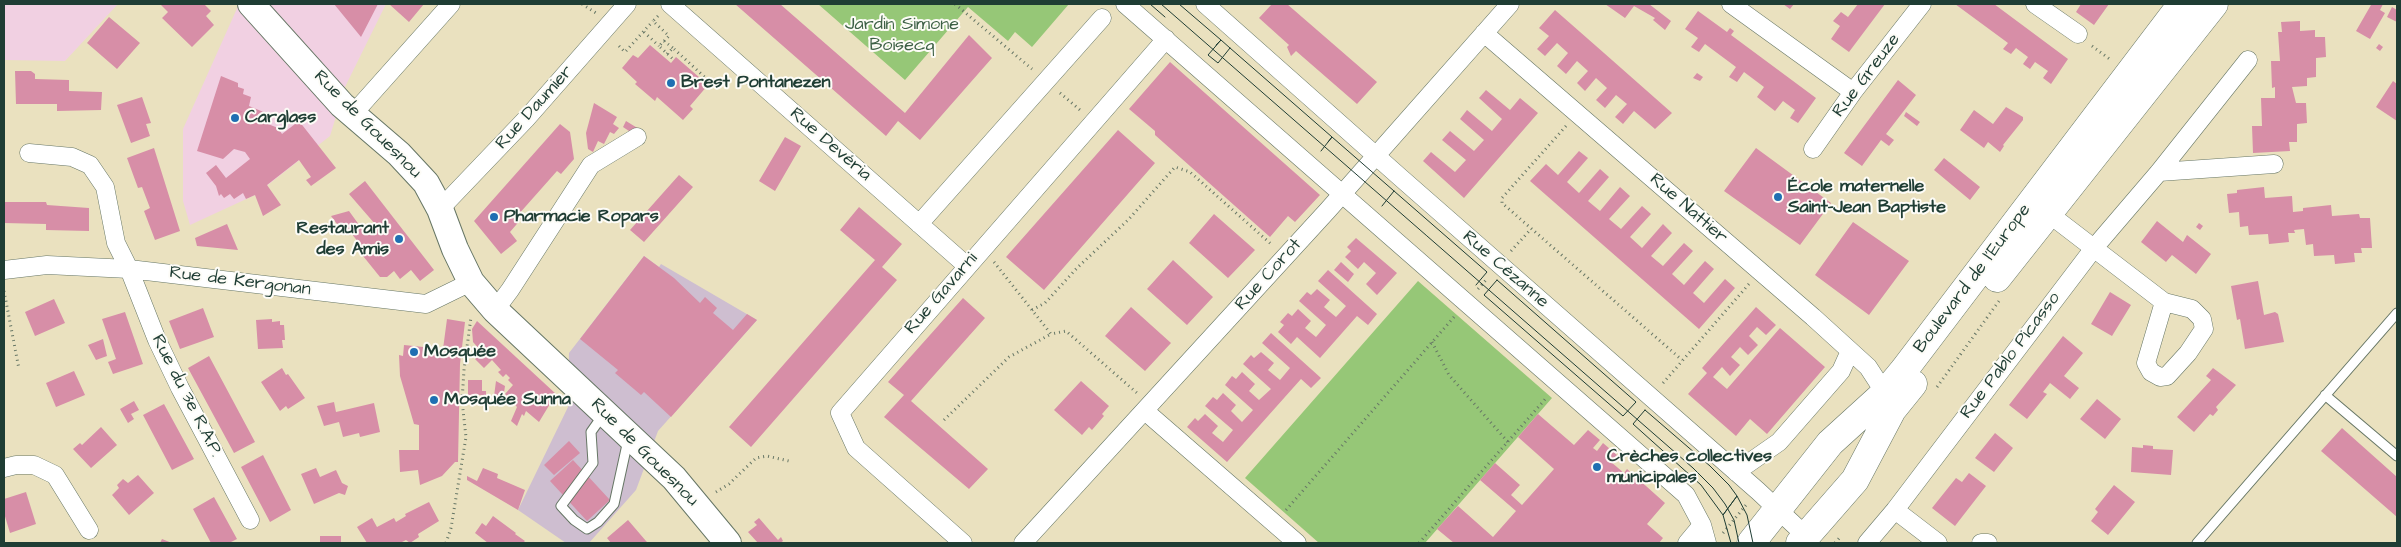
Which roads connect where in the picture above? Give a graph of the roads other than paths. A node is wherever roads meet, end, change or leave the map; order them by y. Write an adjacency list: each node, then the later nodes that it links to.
1 (251, 4): 19 (street, Rue de Gouesnou)
2 (451, 4): 19 (street)
3 (627, 4): 28 (street, Rue Daumier)
4 (1125, 4): 16 (street)
5 (1510, 4): 14 (street, Rue Corot)
6 (1731, 4): 18 (street)
7 (1922, 4): 18 (street, Rue Greuze)
8 (2182, 4): 27 (main road, Boulevard de l'Europe)
9 (2214, 4): 27 (main road, Boulevard de l'Europe)
10 (2043, 6): 15 (street)
11 (1215, 7): 23 (street, Rue Cézanne)
12 (665, 9): 29 (street, Rue Devéria)
13 (1102, 18): 29 (street)
14 (1484, 33): 23 (street, Rue Corot); 38 (street, Rue Nattier)
15 (2078, 34)
16 (1166, 39): 26 (street); 31 (street, Rue Gavarni)
17 (2248, 60): 25 (street, Rue Pablo Picasso)
18 (1853, 92): 21 (street, Rue Greuze)
19 (352, 114): 28 (street, Rue de Gouesnou)
20 (637, 137): 36 (street)
21 (1813, 149)
22 (28, 153): 32 (street, Rue du 3e R.A.P.)
23 (1375, 156): 26 (street, Rue Corot); 46 (street, Rue Cézanne)
24 (2274, 164): 25 (street)
25 (2159, 172): 30 (street, Rue Pablo Picasso)
26 (1343, 193): 41 (street, Rue Corot); 50 (street)
27 (2040, 207): 30 (street); 39 (main road, Boulevard de l'Europe); 53 (main road, Boulevard de l'Europe)
28 (440, 209): 34 (street, Rue de Gouesnou)
29 (919, 224): 31 (street, Rue Devéria)
30 (2094, 248): 35 (street); 48 (street, Rue Pablo Picasso)
31 (966, 266): 55 (street, Rue Gavarni)
32 (129, 269): 33 (street, Rue de Kergonan); 34 (street, Rue de Kergonan); 49 (street, Rue du 3e R.A.P.)
33 (4, 270)
34 (471, 282): 36 (street, Rue de Gouesnou)
35 (2164, 302)
36 (495, 310): 42 (street, Rue de Gouesnou)
37 (2397, 313): 40 (lane)
38 (1850, 351): 39 (street, Rue Nattier); 46 (street)
39 (1884, 393): 47 (main road, Boulevard de l'Europe)
40 (2325, 395): 44 (lane); 64 (lane)
41 (1148, 408): 56 (street, Rue Corot); 57 (street)
42 (605, 412): 43 (street, Rue de Gouesnou); 43 (lane)
43 (629, 435): 54 (street, Rue de Gouesnou)
44 (2397, 456)
45 (4, 468): 51 (street)
46 (1736, 472): 47 (street, Rue Cézanne)
47 (1778, 510): 53 (street, Rue Cézanne); 59 (main road, Boulevard de l'Europe)
48 (1895, 510): 60 (street, Rue Pablo Picasso); 61 (street)
49 (250, 520)
50 (1702, 525): 52 (street); 58 (street)
51 (90, 530)
52 (1714, 540)
53 (1803, 540)
54 (728, 543)
55 (963, 543)
56 (1023, 543)
57 (1297, 543)
58 (1687, 543)
59 (1751, 543)
60 (1867, 543)
61 (1938, 543)
62 (1981, 543): 63 (street)
63 (1988, 543)
64 (2197, 543)

